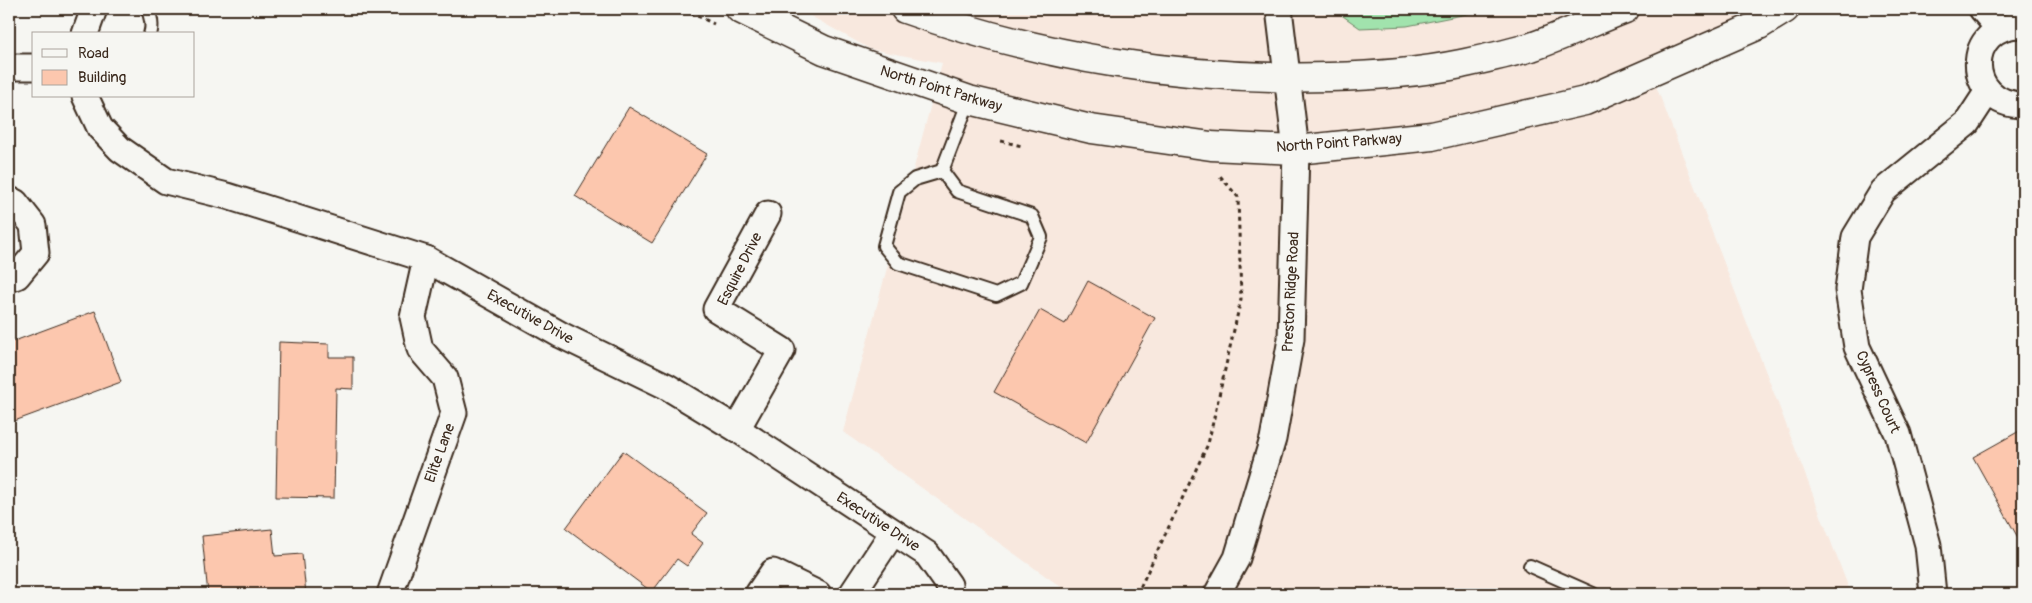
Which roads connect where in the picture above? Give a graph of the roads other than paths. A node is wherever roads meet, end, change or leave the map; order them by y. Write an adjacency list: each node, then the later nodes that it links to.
1 (94, 9): 11 (street)
2 (147, 9): 12 (lane)
3 (740, 9): 18 (street, North Point Parkway)
4 (906, 9): 15 (street)
5 (1279, 9): 15 (street, Preston Ridge Road)
6 (1625, 9): 15 (street)
7 (1785, 9): 20 (street, North Point Parkway)
8 (1982, 9): 10 (street)
9 (2023, 24): 10 (street)
10 (1999, 29): 16 (street)
11 (86, 32)
12 (151, 32)
13 (9, 67): 14 (street)
14 (32, 67)
15 (1287, 78): 20 (street, Preston Ridge Road)
16 (1988, 91): 19 (street); 36 (street, Cypress Court)
17 (86, 98): 24 (street, Executive Drive)
18 (969, 100): 20 (street, North Point Parkway); 21 (lane)
19 (2023, 104)
20 (1296, 150): 34 (street, Preston Ridge Road)
21 (942, 171): 21 (lane)
22 (9, 200): 25 (street)
23 (768, 214): 26 (street, Esquire Drive)
24 (426, 259): 26 (street, Executive Drive); 29 (street, Elite Lane)
25 (9, 279)
26 (737, 429): 27 (street, Executive Drive)
27 (893, 532): 32 (street); 33 (street, Executive Drive)
28 (1530, 566): 35 (lane)
29 (390, 594)
30 (758, 594): 31 (street)
31 (818, 594)
32 (852, 594)
33 (950, 594)
34 (1217, 594)
35 (1593, 594)
36 (1933, 594)

